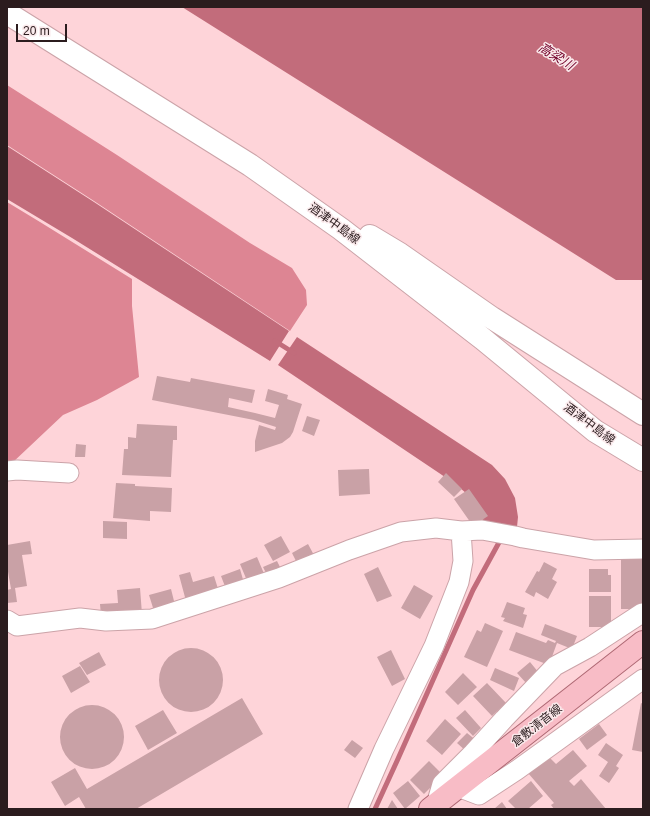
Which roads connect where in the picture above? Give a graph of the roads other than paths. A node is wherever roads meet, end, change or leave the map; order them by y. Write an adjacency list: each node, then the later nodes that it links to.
1 (7, 13): 2 (main road, 酒津中島線)
2 (271, 180): 3 (main road); 4 (main road, 酒津中島線)
3 (643, 414)
4 (643, 460)
5 (7, 472): 6 (street)
6 (69, 473)
7 (461, 531): 8 (street); 10 (street); 15 (street)
8 (643, 549)
9 (642, 613): 14 (street)
10 (7, 620)
11 (643, 642): 13 (main road, 倉敷清音線)
12 (643, 679): 13 (street)
13 (458, 787): 14 (main road, 倉敷清音線)
14 (433, 807)
15 (358, 809)

